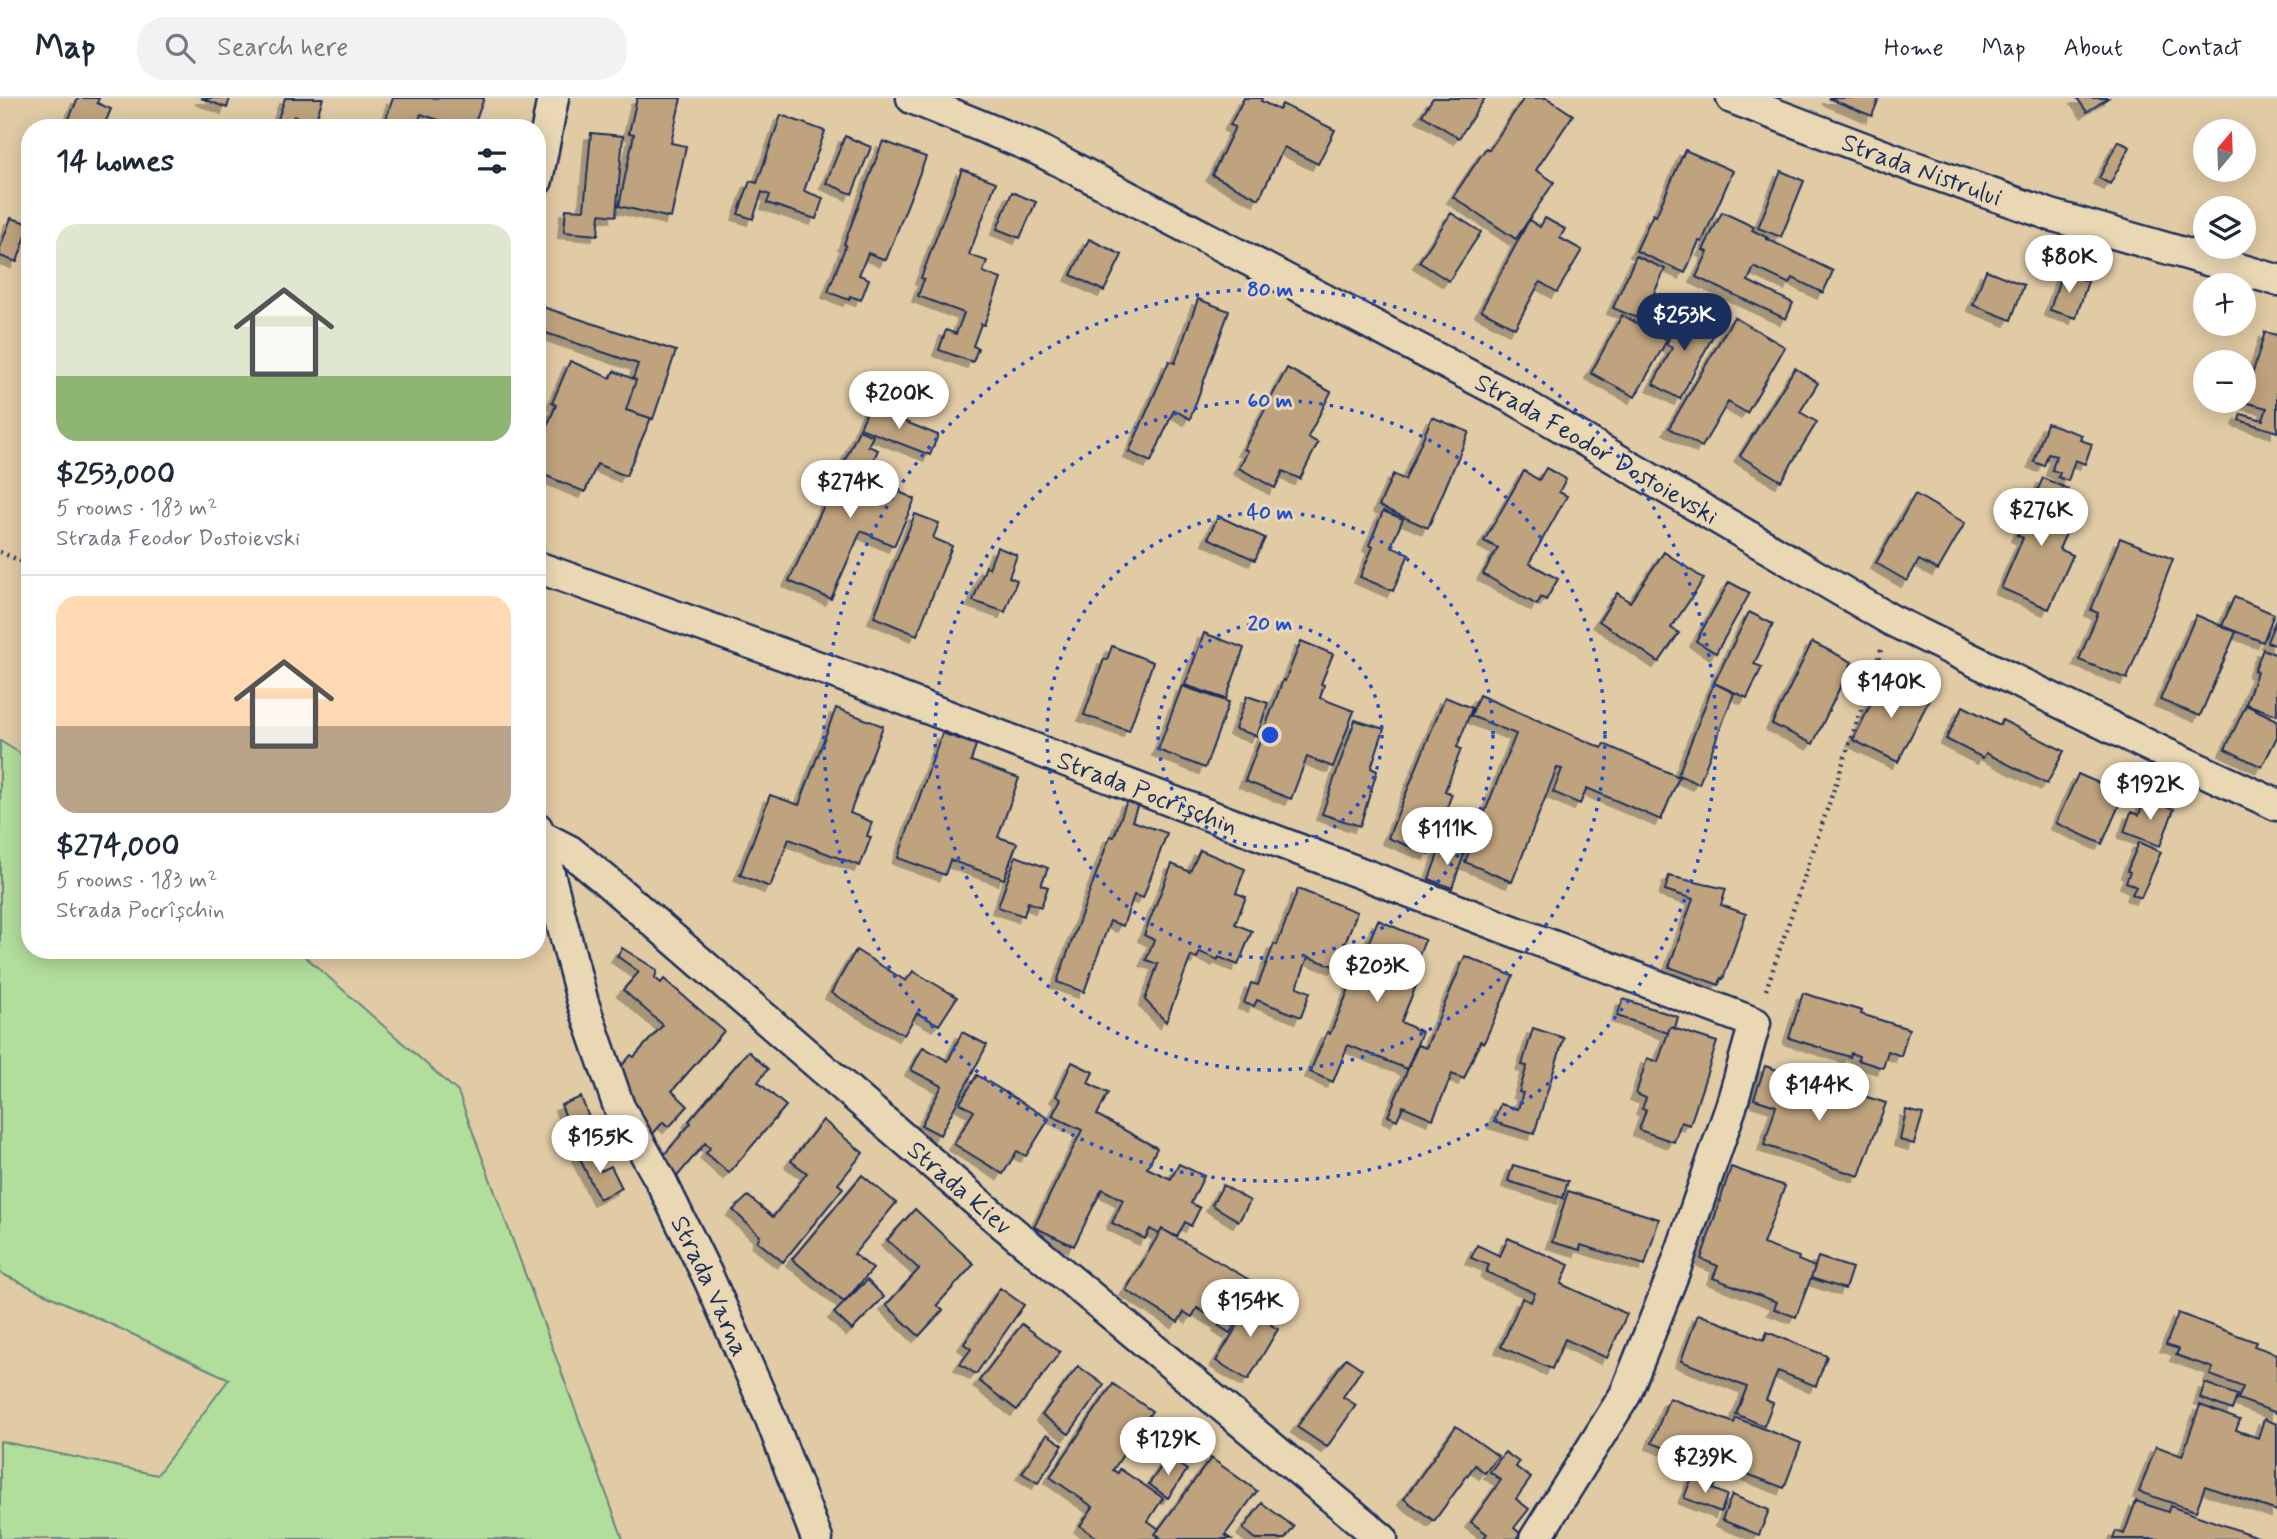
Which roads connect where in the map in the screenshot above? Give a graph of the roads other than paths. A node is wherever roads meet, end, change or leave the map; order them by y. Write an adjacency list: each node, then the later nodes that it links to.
1 (554, 98): 4 (street)
2 (912, 98): 7 (street, Strada Feodor Dostoievski)
3 (1732, 98): 5 (street, Strada Nistrului)
4 (546, 137)
5 (2277, 281)
6 (546, 570): 12 (street, Strada Pocrîșchin)
7 (2277, 805)
8 (546, 837): 11 (street, Strada Kiev)
9 (546, 862): 10 (street, Strada Varna)
10 (817, 1539)
11 (1382, 1539)
12 (1535, 1539)

